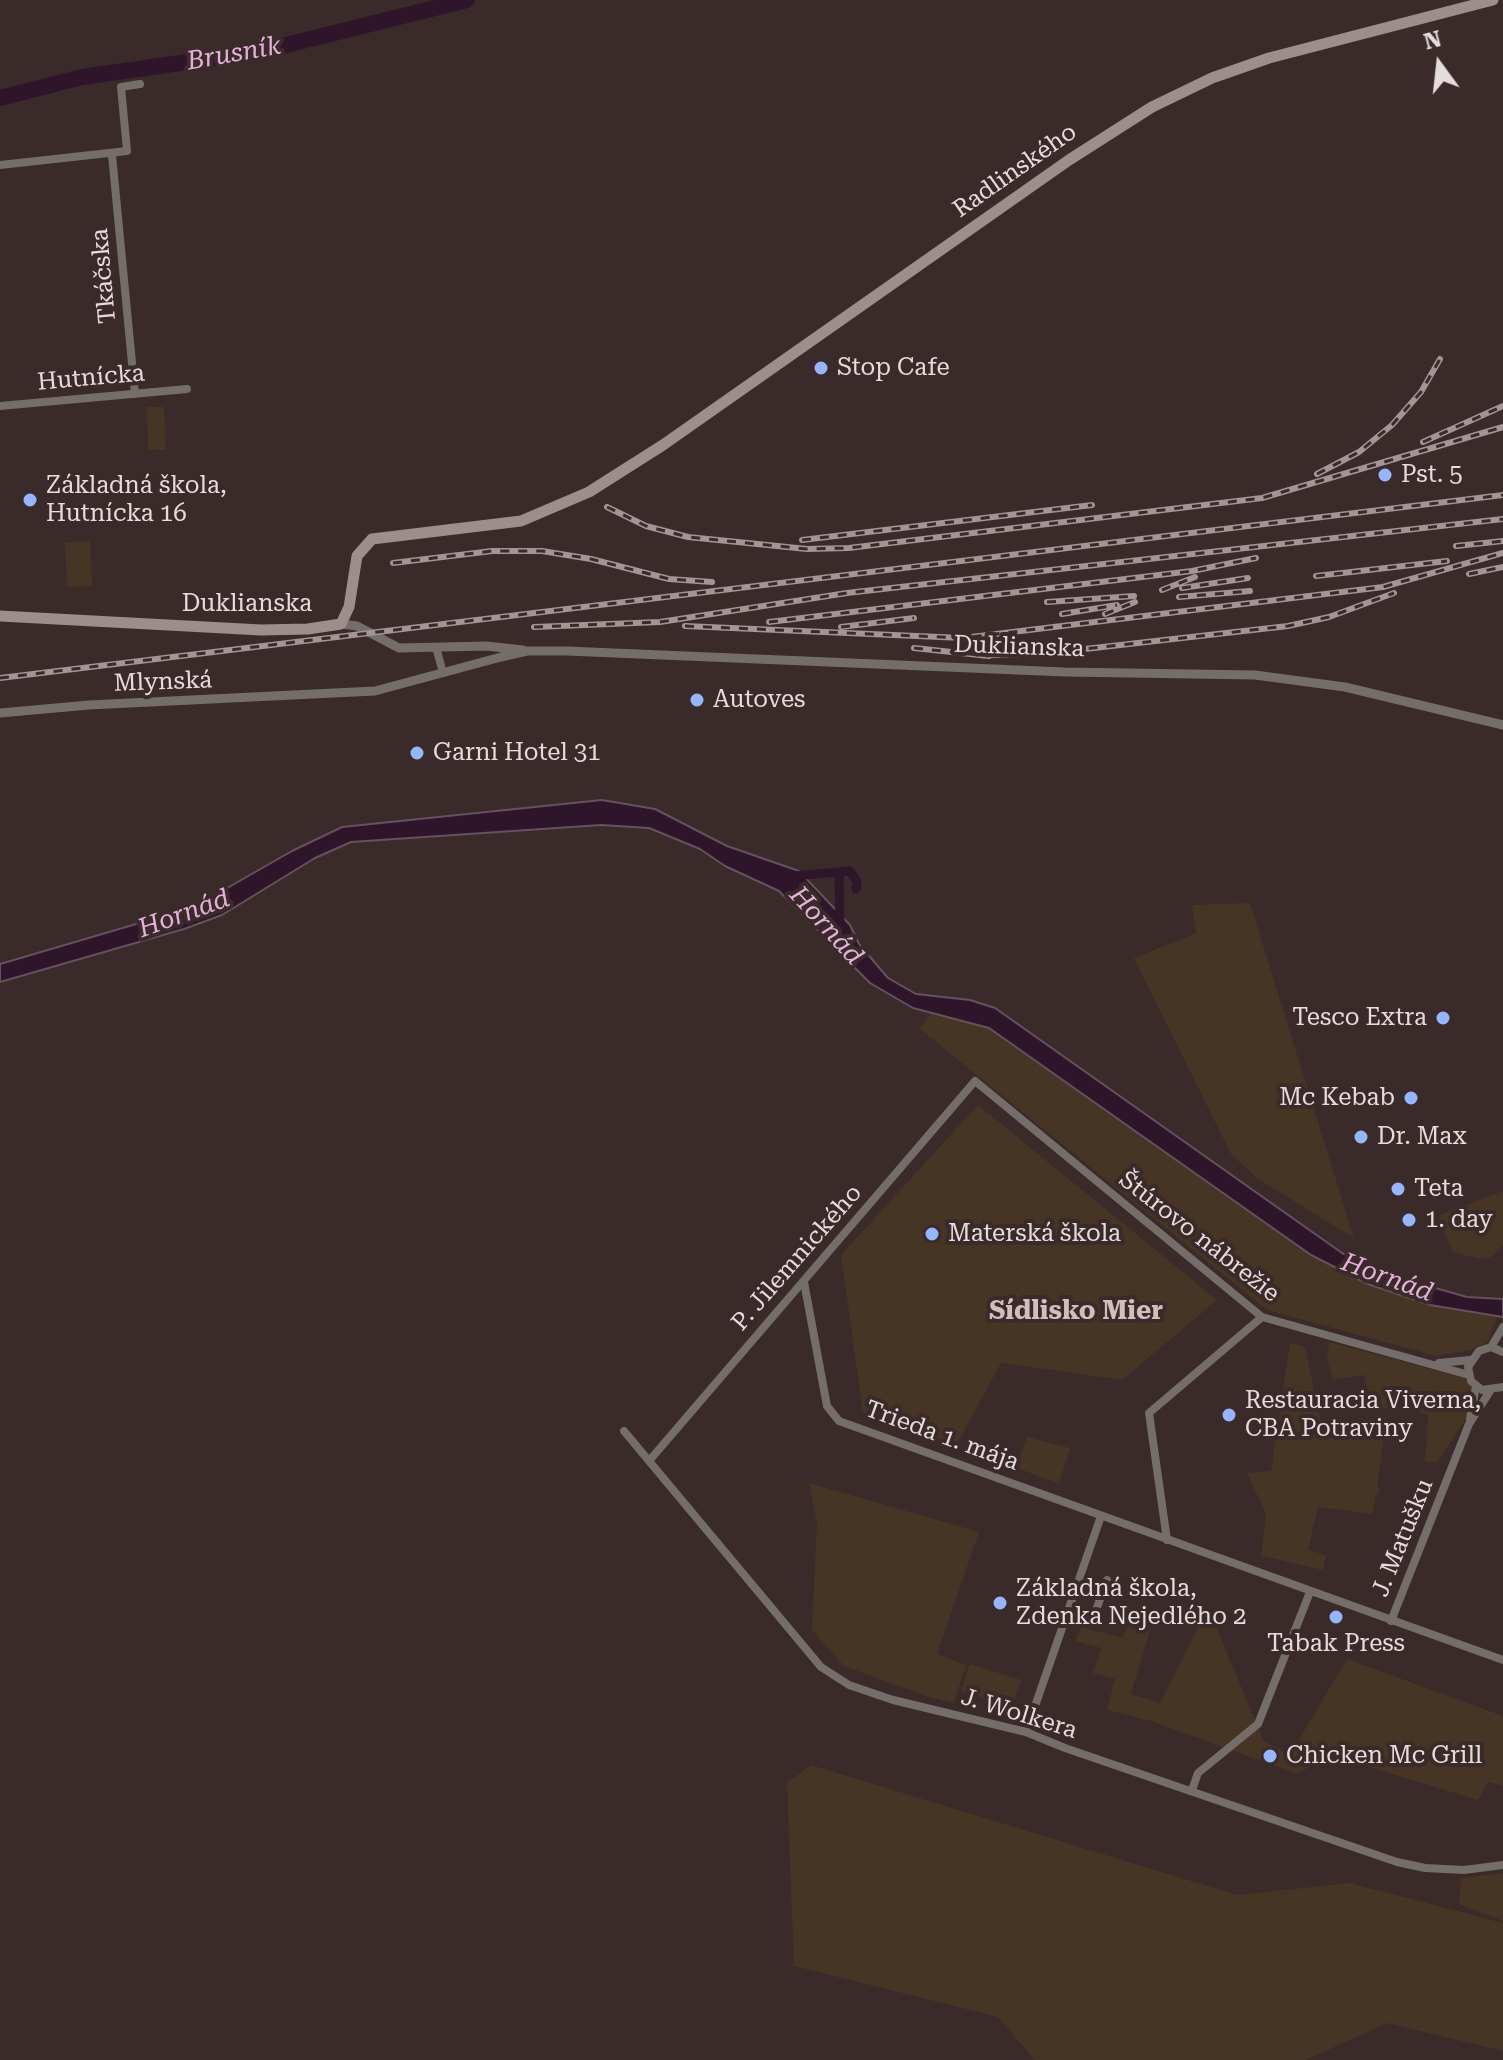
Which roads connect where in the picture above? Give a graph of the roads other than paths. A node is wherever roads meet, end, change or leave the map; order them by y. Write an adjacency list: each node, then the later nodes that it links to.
1 (1493, 0): 8 (main road, Radlinského)
2 (140, 84): 3 (street)
3 (112, 155): 4 (street); 6 (street, Tkáčska)
4 (0, 165)
5 (187, 389): 6 (street, Hutnícka)
6 (135, 394): 7 (street, Hutnícka)
7 (0, 406)
8 (612, 479): 10 (main road, Duklianska)
9 (0, 616): 10 (main road, Duklianska)
10 (341, 624): 11 (street)
11 (436, 647): 12 (street); 13 (street)
12 (527, 651): 13 (street, Mlynská); 15 (street, Duklianska)
13 (443, 673): 14 (street, Mlynská)
14 (0, 713)
15 (1503, 725)
16 (975, 1081): 17 (street, P. Jilemnického); 18 (street, Štúrovo nábrežie)
17 (804, 1282): 30 (street, P. Jilemnického); 31 (street, Trieda 1. mája)
18 (1262, 1317): 23 (street, Štúrovo nábrežie); 32 (street)
19 (1502, 1329): 20 (street)
20 (1491, 1347): 21 (street); 22 (street)
21 (1503, 1352)
22 (1470, 1360): 23 (street); 24 (street)
23 (1430, 1364): 24 (street, Štúrovo nábrežie)
24 (1469, 1375): 25 (street)
25 (1476, 1386): 27 (street); 28 (street)
26 (1503, 1387): 27 (street)
27 (1490, 1391): 28 (street)
28 (1469, 1424): 35 (street, J. Matušku)
29 (624, 1431): 30 (street, J. Wolkera)
30 (649, 1461): 38 (street, J. Wolkera)
31 (1101, 1516): 32 (street, Trieda 1. mája); 38 (street)
32 (1167, 1540): 34 (street, Trieda 1. mája)
33 (1107, 1580): 36 (street)
34 (1310, 1592): 35 (street, Trieda 1. mája); 39 (street)
35 (1391, 1621): 37 (street, Trieda 1. mája)
36 (1091, 1624)
37 (1503, 1660)
38 (1026, 1732): 39 (street, J. Wolkera)
39 (1192, 1790): 40 (street, J. Wolkera)
40 (1503, 1865)

